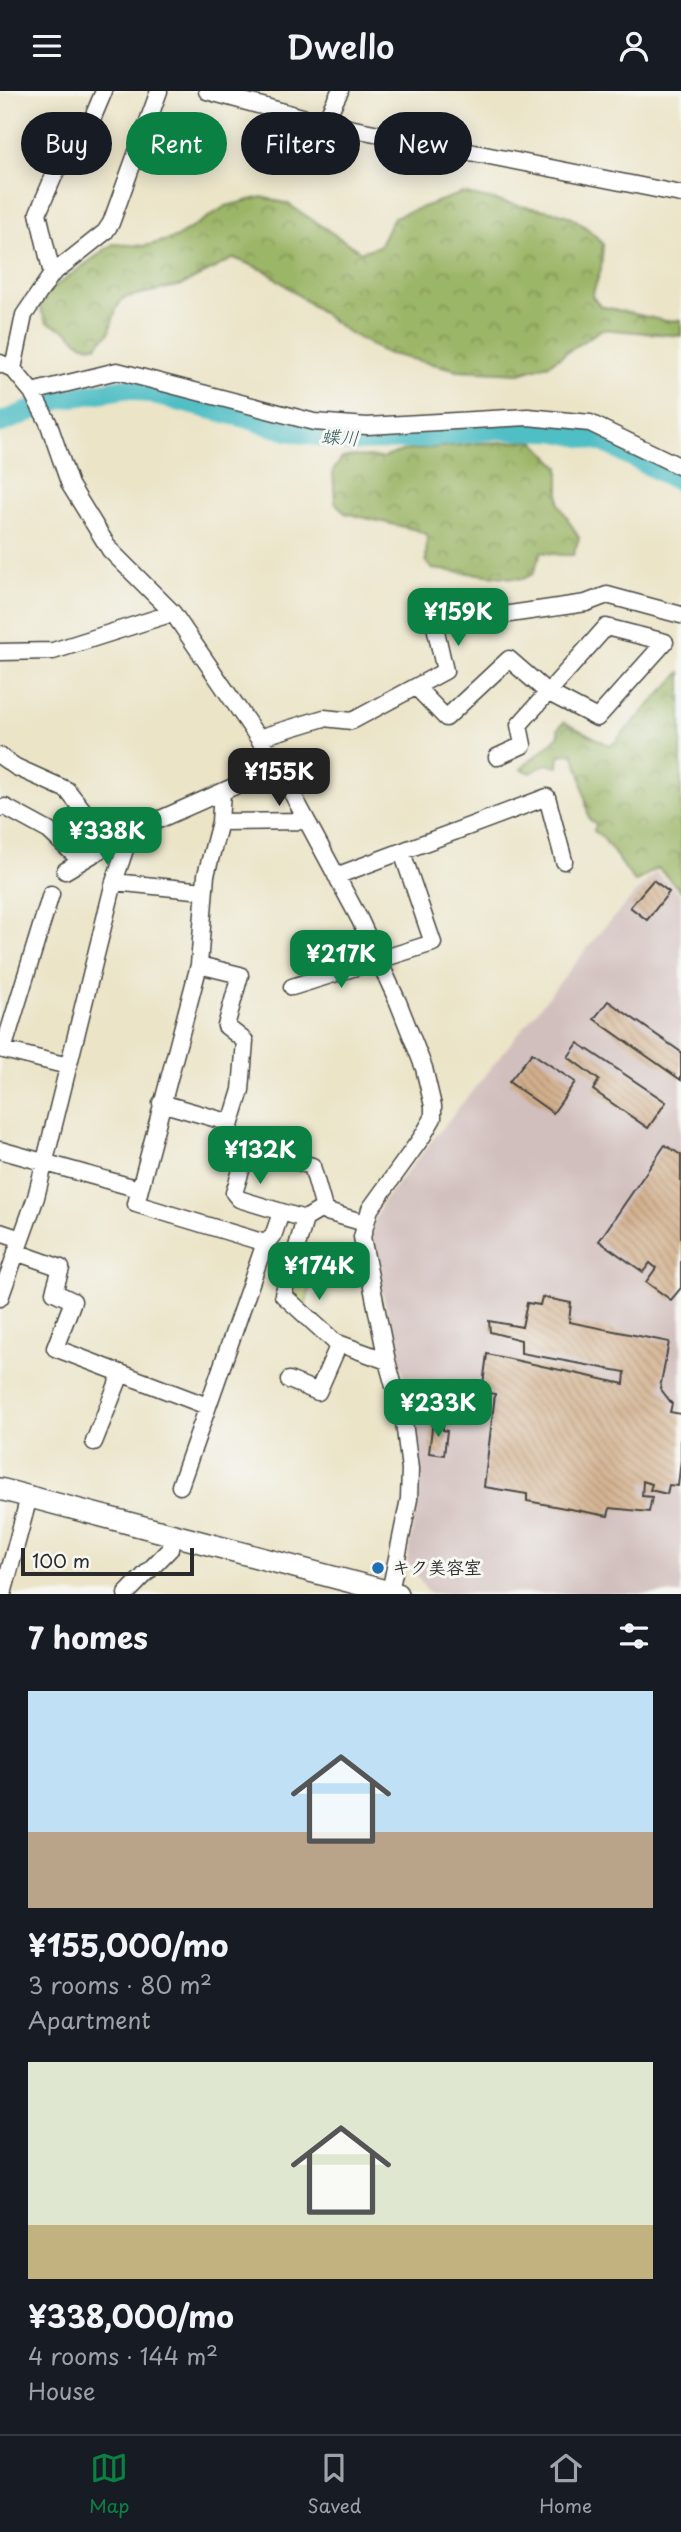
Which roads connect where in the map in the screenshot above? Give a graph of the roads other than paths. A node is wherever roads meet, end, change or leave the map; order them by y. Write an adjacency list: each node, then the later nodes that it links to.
1 (104, 91): 9 (street)
2 (159, 91): 9 (street)
3 (207, 91): 5 (street)
4 (340, 91): 6 (street)
5 (284, 112)
6 (330, 112)
7 (360, 130): 8 (street)
8 (681, 191)
9 (52, 274): 10 (street)
10 (7, 366): 11 (street)
11 (32, 392): 12 (street); 13 (street)
12 (681, 467)
13 (173, 613): 15 (street); 18 (street)
14 (681, 615): 16 (street)
15 (0, 652)
16 (416, 687): 17 (street); 18 (street)
17 (547, 692): 17 (street); 20 (street)
18 (258, 739): 21 (street)
19 (0, 756): 27 (street)
20 (497, 757)
21 (278, 767): 22 (street); 24 (street)
22 (222, 792): 25 (street); 26 (street)
23 (0, 808): 30 (street)
24 (307, 821): 25 (street); 32 (street)
25 (220, 822): 34 (street)
26 (131, 832): 27 (street); 33 (street)
27 (110, 844): 30 (street)
28 (402, 852): 29 (street); 32 (street); 36 (street)
29 (564, 861)
30 (80, 862): 31 (street)
31 (65, 871)
32 (336, 876): 36 (street)
33 (114, 882): 34 (street); 40 (street)
34 (204, 891): 37 (street)
35 (51, 894): 39 (street)
36 (378, 959): 38 (street); 49 (street)
37 (199, 965): 41 (street); 42 (street)
38 (292, 987)
39 (2, 1050): 40 (street)
40 (68, 1066): 44 (street)
41 (161, 1103): 42 (street); 45 (street)
42 (235, 1136): 46 (street); 47 (street)
43 (0, 1150): 44 (street)
44 (44, 1163): 45 (street); 52 (street)
45 (139, 1189): 51 (street)
46 (325, 1212): 48 (street); 49 (street)
47 (281, 1213): 48 (street); 51 (street)
48 (304, 1219): 54 (street)
49 (365, 1223): 55 (street)
50 (0, 1232): 52 (street)
51 (265, 1243): 58 (street)
52 (19, 1246): 53 (street); 56 (street)
53 (0, 1298)
54 (339, 1344): 55 (street); 57 (street)
55 (387, 1360): 63 (street)
56 (121, 1374): 58 (street); 59 (street)
57 (289, 1380)
58 (207, 1406): 60 (street)
59 (94, 1442)
60 (180, 1486)
61 (10, 1488): 62 (main road); 64 (street)
62 (172, 1536): 63 (main road); 65 (street)
63 (394, 1593)
64 (3, 1594)
65 (126, 1594)

